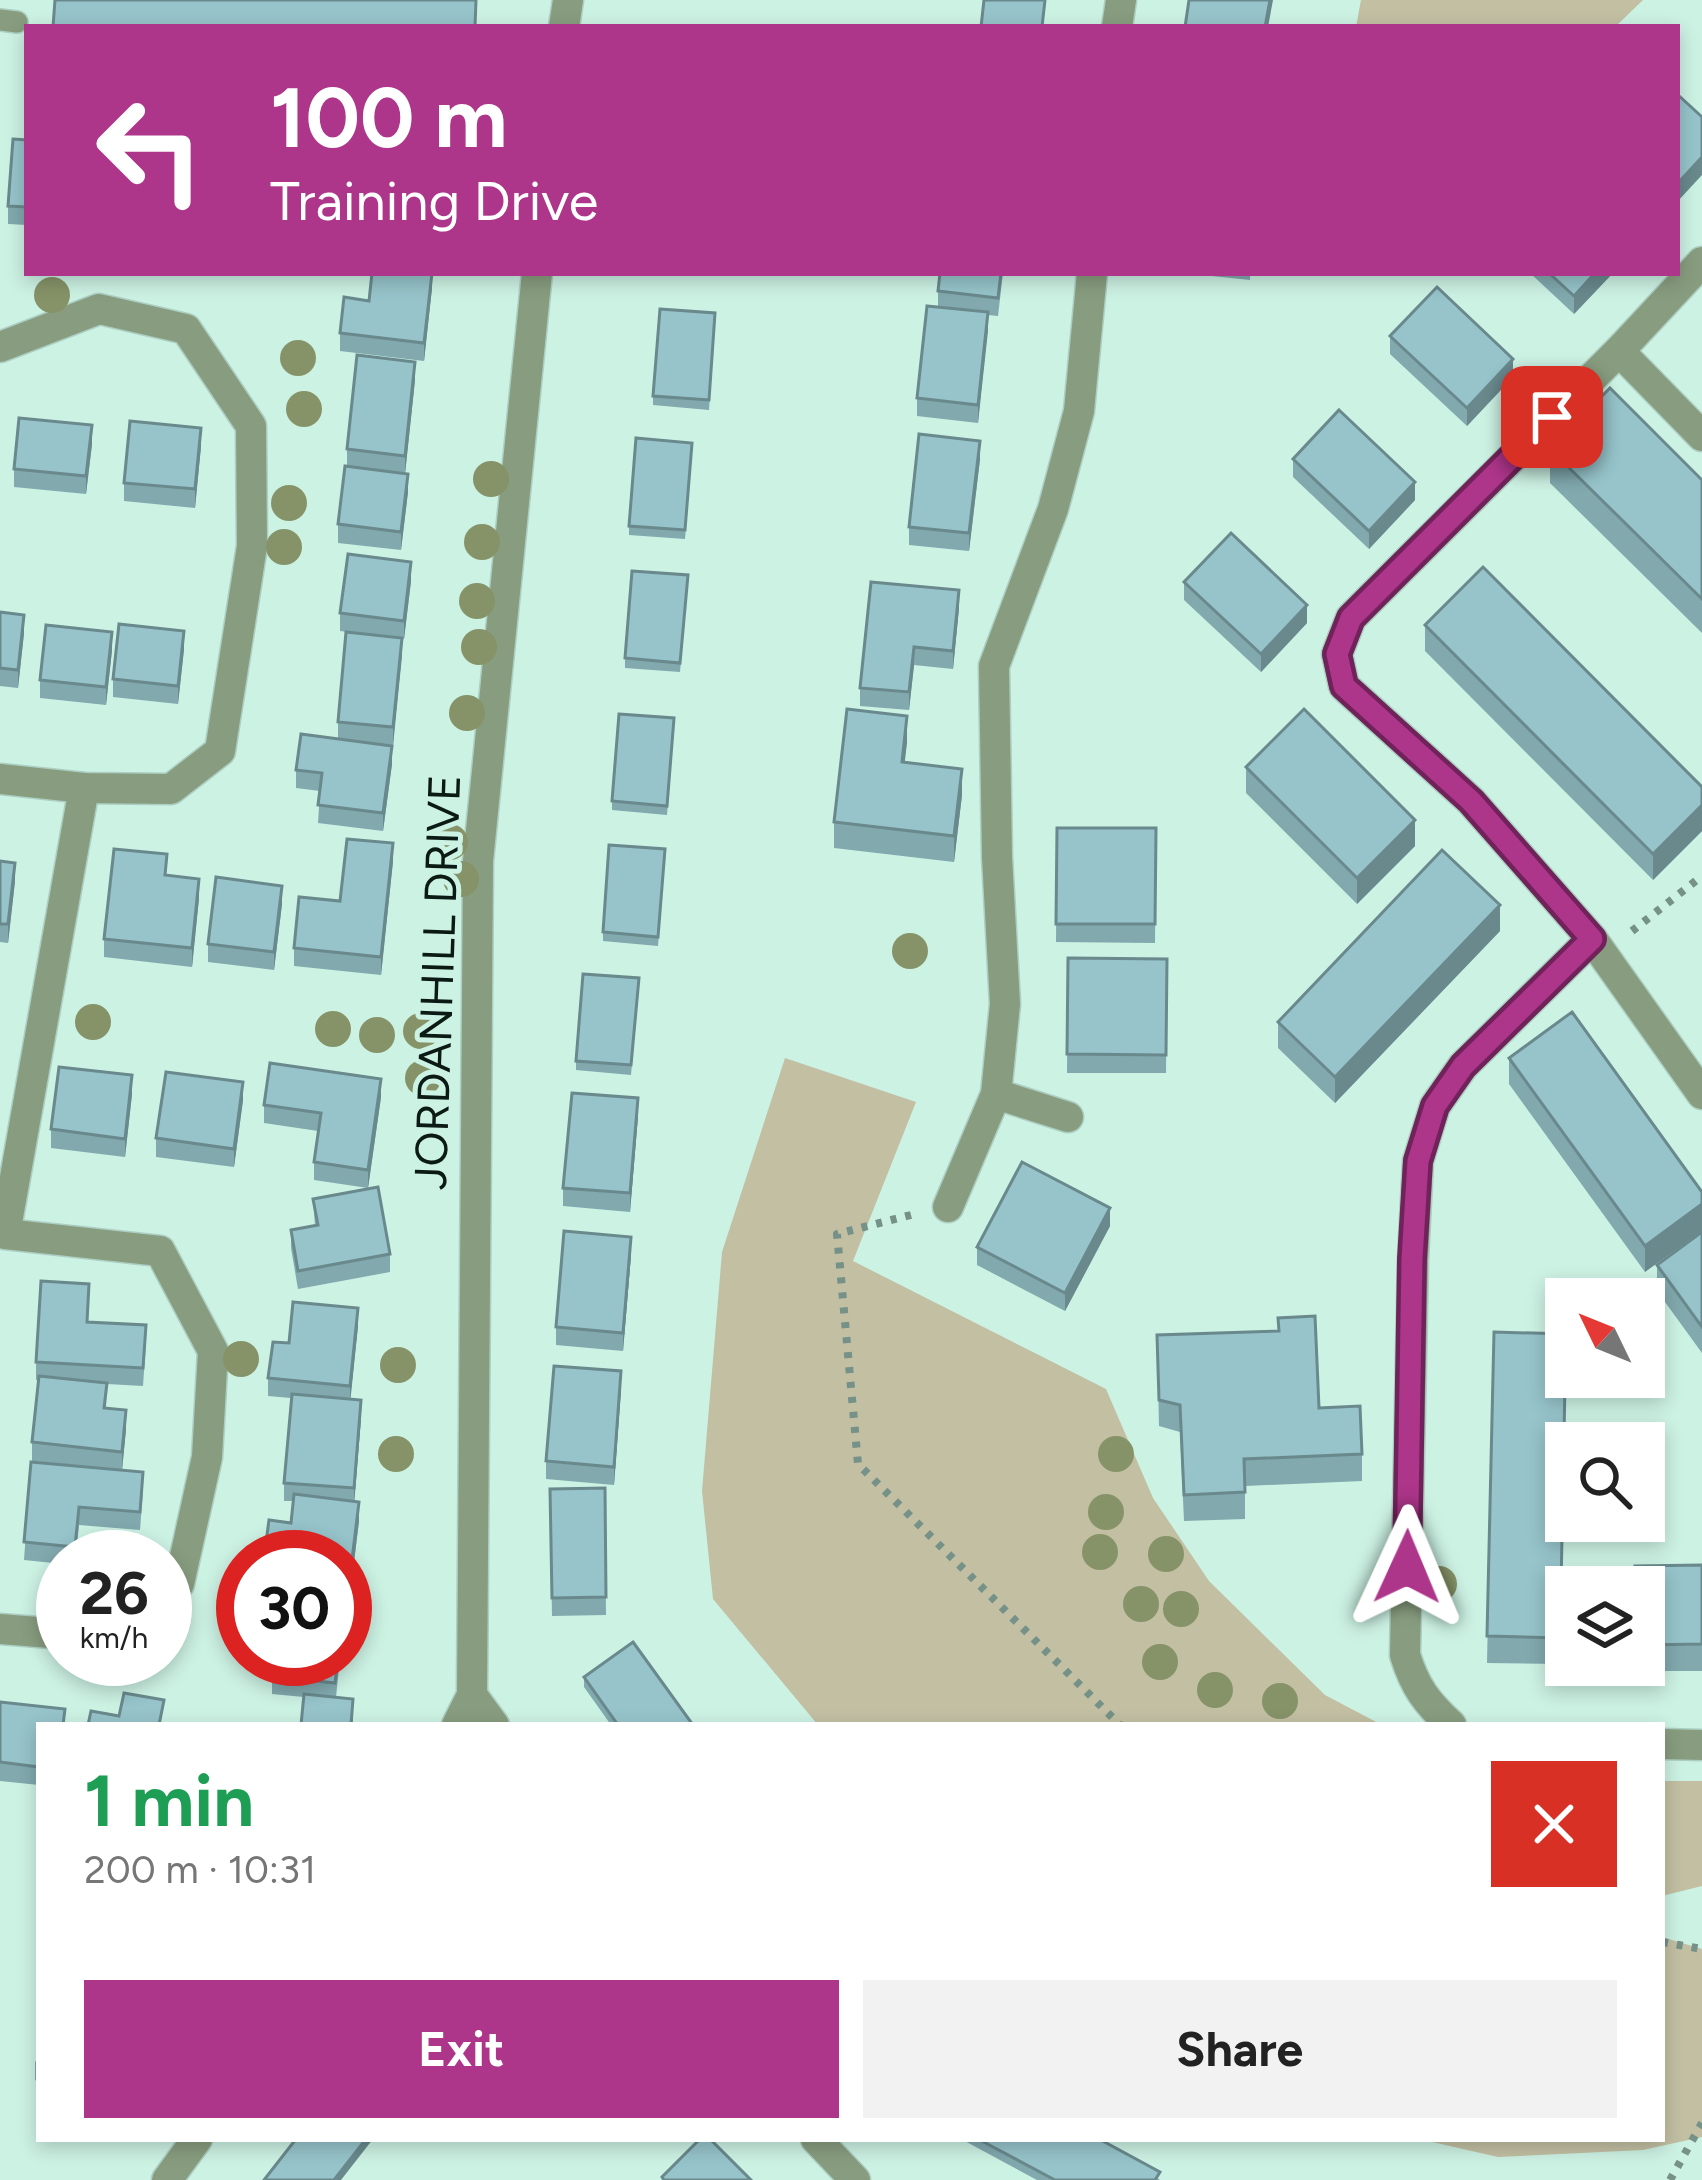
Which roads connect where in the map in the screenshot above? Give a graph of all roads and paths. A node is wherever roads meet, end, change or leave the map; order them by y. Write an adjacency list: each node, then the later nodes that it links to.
1 (1702, 262): 5 (street)
2 (537, 276): 18 (street, JORDANHILL DRIVE)
3 (1092, 276): 11 (street)
4 (0, 347): 8 (street)
5 (1619, 351): 6 (street); 10 (street)
6 (1702, 436)
7 (0, 779): 8 (street)
8 (84, 788): 15 (street)
9 (1702, 876): 10 (path)
10 (1597, 946): 12 (street); 22 (street)
11 (996, 1094): 13 (street); 14 (street)
12 (1702, 1094)
13 (1068, 1117)
14 (947, 1207): 21 (path)
15 (191, 1530)
16 (0, 1629): 17 (street)
17 (36, 1632)
18 (472, 1695): 19 (street); 20 (street)
19 (458, 1722)
20 (492, 1722)
21 (1117, 1722)
22 (1448, 1722)
23 (1665, 1744): 24 (street)
24 (1702, 1745)
25 (1665, 1943): 26 (path)
26 (1702, 1949)
27 (1702, 2123): 32 (path)
28 (195, 2142): 30 (street)
29 (819, 2142): 31 (street)
30 (167, 2180)
31 (855, 2180)
32 (1670, 2180)

